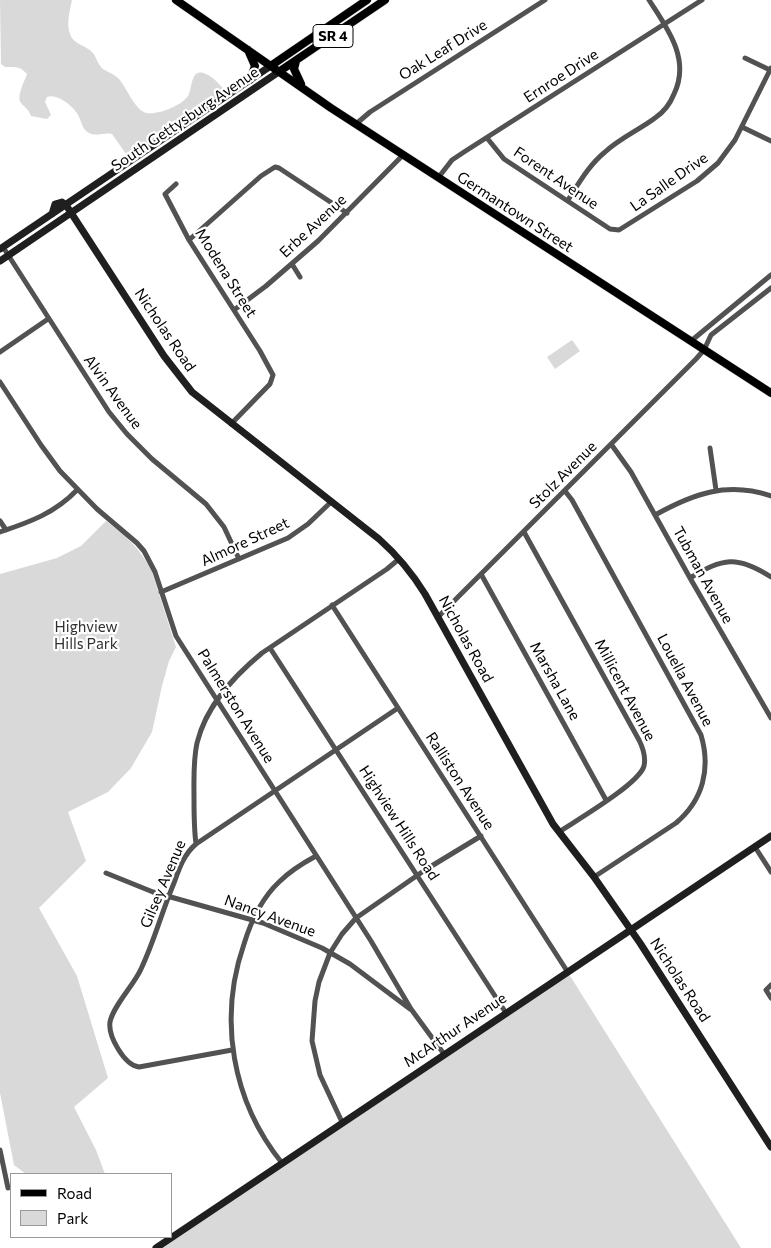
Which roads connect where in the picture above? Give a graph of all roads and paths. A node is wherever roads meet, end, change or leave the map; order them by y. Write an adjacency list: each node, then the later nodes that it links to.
1 (176, 0): 8 (main road, Germantown Street)
2 (367, 0): 11 (main road, South Gettysburg Avenue / SR 4)
3 (385, 0): 10 (main road, South Gettysburg Avenue / SR 4)
4 (545, 0): 16 (street, Oak Leaf Drive)
5 (648, 0): 7 (street)
6 (702, 0): 7 (street, Ernroe Drive)
7 (664, 24): 18 (street, Ernroe Drive); 23 (street)
8 (247, 49): 11 (main road, Germantown Street); 14 (main road)
9 (745, 58): 12 (street)
10 (296, 60): 13 (main road, South Gettysburg Avenue / SR 4); 15 (main road)
11 (272, 66): 13 (main road, Germantown Street); 14 (street, South Gettysburg Avenue)
12 (770, 69): 17 (street, La Salle Drive)
13 (280, 72): 15 (main road, Germantown Street); 25 (street, South Gettysburg Avenue)
14 (250, 80): 24 (street, South Gettysburg Avenue)
15 (303, 88): 16 (main road, Germantown Street)
16 (356, 124): 20 (main road, Germantown Street)
17 (742, 126): 19 (street); 27 (street, La Salle Drive)
18 (487, 138): 21 (street, Ernroe Drive); 23 (street, Forent Avenue)
19 (771, 141)
20 (403, 155): 21 (main road, Germantown Street); 26 (street, Erbe Avenue)
21 (438, 178): 38 (main road, Germantown Street)
22 (176, 184): 28 (street, Modena Street)
23 (568, 200): 27 (street, Forent Avenue)
24 (66, 205): 25 (street, Nicholas Road); 29 (street, South Gettysburg Avenue)
25 (71, 212): 30 (street, South Gettysburg Avenue); 43 (street, Nicholas Road)
26 (347, 213): 28 (street); 32 (street, Erbe Avenue)
27 (617, 231)
28 (189, 240): 36 (street, Modena Street)
29 (2, 248): 30 (street, Alvin Avenue)
30 (8, 255): 31 (street, South Gettysburg Avenue); 37 (street, Alvin Avenue)
31 (0, 261)
32 (292, 264): 34 (street); 36 (street, Erbe Avenue)
33 (771, 275): 38 (street)
34 (300, 277)
35 (771, 288): 39 (street, Stolz Avenue)
36 (234, 310): 43 (street, Modena Street)
37 (48, 319): 40 (street); 55 (street, Alvin Avenue)
38 (691, 341): 39 (main road, Germantown Street)
39 (704, 350): 42 (main road, Germantown Street); 44 (street, Stolz Avenue)
40 (0, 352)
41 (0, 382): 46 (street, Palmerston Avenue)
42 (771, 393)
43 (231, 424): 50 (street, Nicholas Road)
44 (611, 444): 48 (street, Stolz Avenue); 51 (street, Tubman Avenue)
45 (710, 448): 47 (street)
46 (77, 490): 53 (street); 60 (street, Palmerston Avenue)
47 (716, 490): 49 (street); 51 (street)
48 (565, 491): 54 (street, Stolz Avenue); 79 (street, Louella Avenue)
49 (771, 496)
50 (331, 502): 55 (street, Almore Street); 56 (street, Nicholas Road)
51 (655, 515): 59 (street, Tubman Avenue)
52 (0, 521): 53 (street)
53 (3, 531)
54 (524, 532): 57 (street, Stolz Avenue); 69 (street, Millicent Avenue)
55 (239, 559): 60 (street, Almore Street)
56 (399, 559): 61 (street, Gilsey Avenue); 62 (street, Nicholas Road)
57 (481, 574): 62 (street, Stolz Avenue); 69 (street, Marsha Lane)
58 (771, 577): 59 (street)
59 (690, 578): 66 (street, Tubman Avenue)
60 (161, 592): 64 (street, Palmerston Avenue)
61 (332, 605): 63 (street, Gilsey Avenue); 65 (street, Ralliston Avenue)
62 (438, 617): 70 (street, Nicholas Road)
63 (270, 648): 64 (street, Gilsey Avenue); 67 (street, Highview Hills Road)
64 (217, 700): 68 (street, Palmerston Avenue); 73 (street, Gilsey Avenue)
65 (398, 708): 67 (street); 71 (street, Ralliston Avenue)
66 (771, 718)
67 (336, 749): 68 (street); 78 (street, Highview Hills Road)
68 (274, 791): 73 (street); 75 (street, Palmerston Avenue)
69 (606, 800): 70 (street, Millicent Avenue)
70 (559, 832): 79 (street, Nicholas Road)
71 (481, 836): 78 (street); 85 (street, Ralliston Avenue)
72 (771, 836): 74 (street, McArthur Avenue)
73 (196, 844): 80 (street, Gilsey Avenue)
74 (755, 847): 76 (street); 83 (street, McArthur Avenue)
75 (316, 856): 81 (street, Palmerston Avenue); 82 (street)
76 (771, 872)
77 (106, 873): 80 (street, Nancy Avenue)
78 (418, 876): 81 (street); 89 (street, Highview Hills Road)
79 (594, 877): 83 (street, Nicholas Road)
80 (168, 896): 82 (street, Nancy Avenue); 90 (street, Gilsey Avenue)
81 (356, 918): 84 (street); 88 (street, Palmerston Avenue)
82 (253, 920): 84 (street, Nancy Avenue); 90 (street)
83 (630, 930): 85 (street, McArthur Avenue); 93 (street, Nicholas Road)
84 (330, 953): 88 (street, Nancy Avenue); 92 (street)
85 (567, 971): 89 (street, McArthur Avenue)
86 (771, 985): 87 (street)
87 (771, 998)
88 (411, 1009): 91 (street, Palmerston Avenue)
89 (506, 1013): 91 (street, McArthur Avenue)
90 (232, 1050): 95 (street)
91 (444, 1054): 92 (street, McArthur Avenue)
92 (342, 1122): 95 (street, McArthur Avenue)
93 (771, 1147)
94 (0, 1150): 96 (street)
95 (282, 1163): 97 (street, McArthur Avenue)
96 (8, 1188)
97 (172, 1237)
98 (171, 1238): 99 (street, McArthur Avenue)
99 (156, 1248)

